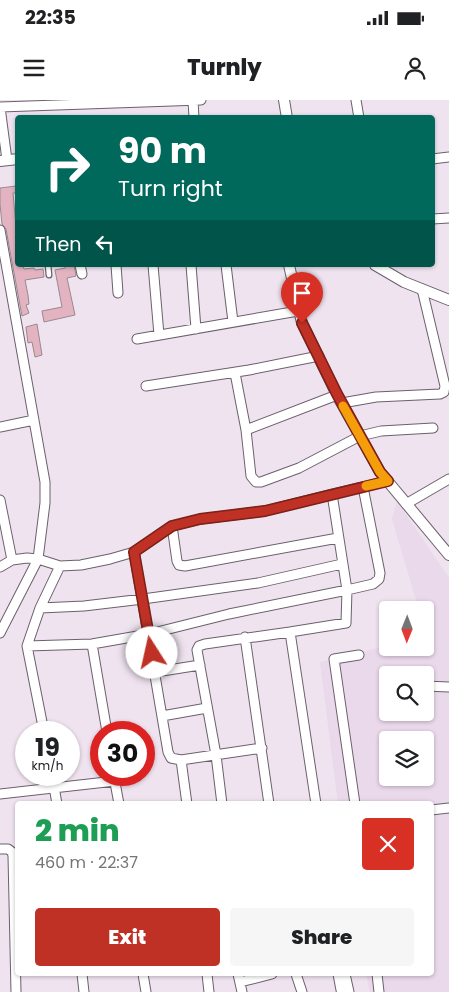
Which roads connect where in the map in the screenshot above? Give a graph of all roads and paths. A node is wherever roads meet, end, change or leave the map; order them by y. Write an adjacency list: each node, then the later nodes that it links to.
1 (193, 100): 2 (street); 5 (street); 6 (street)
2 (201, 100)
3 (284, 100): 7 (street)
4 (356, 100): 8 (street)
5 (0, 107): 11 (street)
6 (194, 115)
7 (286, 115)
8 (358, 115)
9 (449, 158): 10 (street)
10 (435, 159)
11 (8, 160)
12 (449, 218): 13 (street)
13 (435, 219)
14 (0, 230): 23 (street)
15 (48, 267): 22 (lane)
16 (116, 267): 25 (street)
17 (153, 267): 30 (street)
18 (191, 267): 29 (street)
19 (226, 267): 28 (street)
20 (289, 267): 27 (street)
21 (385, 268): 24 (street)
22 (49, 275)
23 (5, 277): 36 (street)
24 (422, 289): 26 (street); 35 (street)
25 (118, 293)
26 (449, 300)
27 (298, 311): 28 (street); 32 (street)
28 (233, 322): 29 (street)
29 (196, 329): 30 (street)
30 (159, 335): 31 (street)
31 (137, 339)
32 (319, 356): 33 (street); 35 (street)
33 (235, 373): 34 (street); 39 (street)
34 (146, 386)
35 (339, 399): 39 (street); 40 (street)
36 (34, 420): 37 (street); 53 (street)
37 (0, 427)
38 (432, 428): 40 (street)
39 (246, 430): 40 (street)
40 (360, 436): 42 (street)
41 (449, 479): 46 (street)
42 (388, 481): 43 (street); 46 (street)
43 (363, 487): 44 (street); 57 (street)
44 (332, 494): 48 (street); 49 (street)
45 (0, 500): 47 (street)
46 (406, 504): 51 (street)
47 (2, 523): 52 (street)
48 (172, 526): 49 (street); 50 (street)
49 (338, 538): 54 (street)
50 (134, 552): 55 (street); 58 (street)
51 (449, 556)
52 (12, 560): 53 (street); 56 (street)
53 (41, 560): 55 (street); 60 (street)
54 (342, 564): 57 (street); 58 (street)
55 (58, 566): 59 (street)
56 (0, 567)
57 (347, 590): 61 (street); 62 (street)
58 (143, 599): 59 (street); 62 (street)
59 (40, 608): 65 (street)
60 (0, 632)
61 (290, 632): 63 (street); 86 (street)
62 (149, 634): 64 (street); 68 (street)
63 (246, 637): 67 (street); 75 (street)
64 (92, 644): 65 (street); 74 (street)
65 (27, 646): 73 (street)
66 (359, 655): 87 (street)
67 (200, 665): 68 (street); 71 (street)
68 (156, 672): 72 (street)
69 (434, 686): 70 (street)
70 (449, 687)
71 (207, 708): 72 (street); 76 (street)
72 (162, 716): 77 (street)
73 (42, 721)
74 (105, 721)
75 (262, 748): 76 (street); 85 (street)
76 (216, 756): 77 (street); 84 (street)
77 (181, 760): 83 (street)
78 (54, 786): 80 (street); 81 (street)
79 (116, 786): 82 (street)
80 (0, 794)
81 (56, 801)
82 (118, 801)
83 (187, 801)
84 (222, 801)
85 (269, 801)
86 (316, 801)
87 (355, 801)
88 (449, 808): 89 (street)
89 (434, 810)
90 (0, 849): 91 (street)
91 (15, 902)
92 (16, 976): 103 (street)
93 (82, 976): 104 (street)
94 (143, 976): 105 (street)
95 (207, 976): 106 (street)
96 (256, 976): 101 (street)
97 (297, 976): 108 (street)
98 (339, 976): 102 (street)
99 (345, 976): 102 (street)
100 (377, 976): 109 (street)
101 (239, 978): 107 (street)
102 (343, 991)
103 (16, 992)
104 (84, 992)
105 (146, 992)
106 (209, 992)
107 (242, 992)
108 (302, 992)
109 (379, 992)

